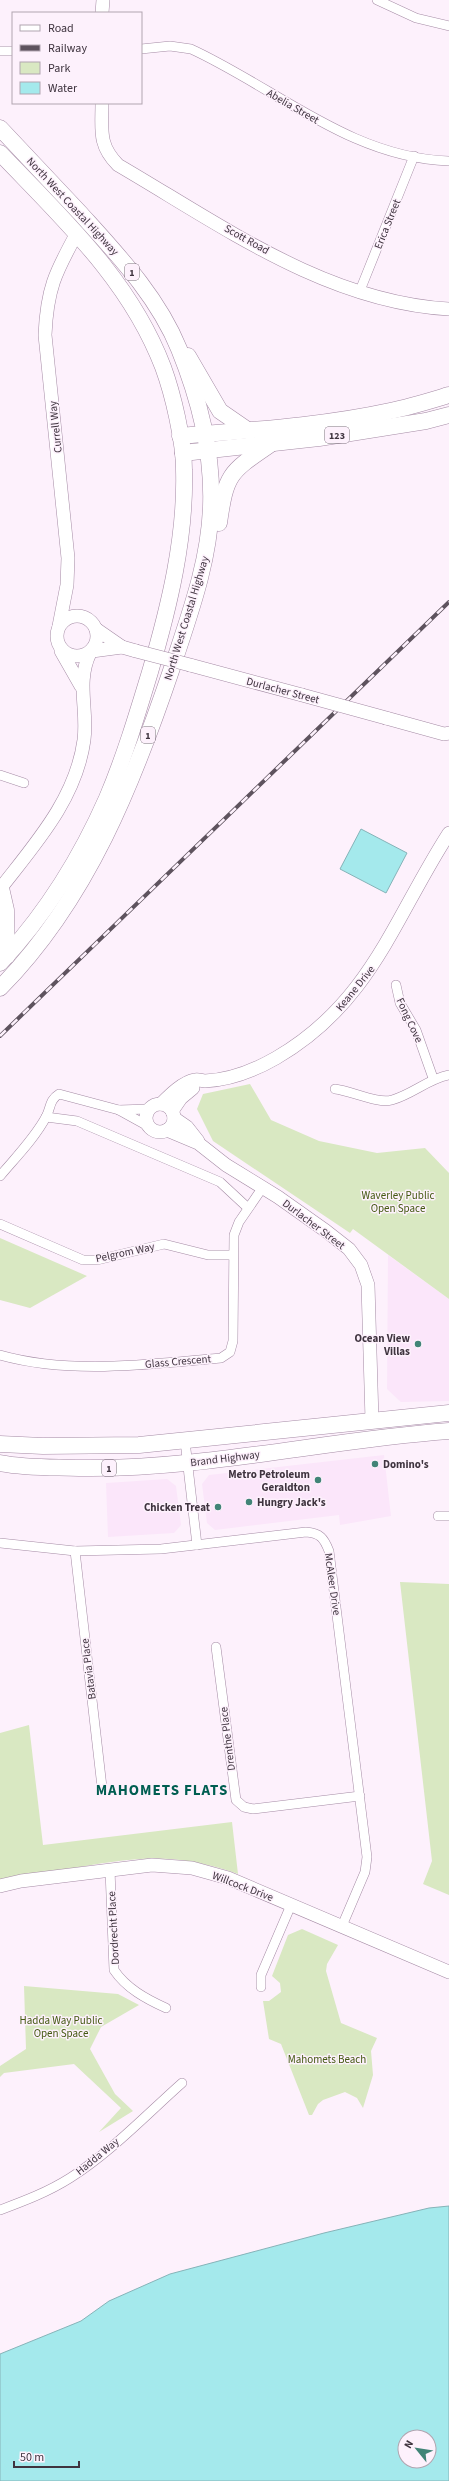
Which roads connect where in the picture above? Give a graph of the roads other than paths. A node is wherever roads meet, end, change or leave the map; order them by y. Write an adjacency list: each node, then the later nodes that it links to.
1 (102, 0): 3 (street)
2 (377, 0): 4 (street)
3 (102, 12)
4 (449, 26)
5 (142, 49): 11 (street, Abelia Street)
6 (0, 51): 7 (street)
7 (12, 52)
8 (102, 104): 14 (street, Scott Road)
9 (0, 128): 16 (highway, North West Coastal Highway / 1)
10 (0, 153): 13 (highway, North West Coastal Highway / 1)
11 (414, 156): 12 (street, Abelia Street); 14 (street, Erica Street)
12 (449, 161)
13 (77, 233): 21 (highway, North West Coastal Highway / 1); 26 (street, Currell Way)
14 (359, 293): 15 (street, Scott Road)
15 (449, 309)
16 (179, 349): 19 (highway); 20 (highway, North West Coastal Highway / 1)
17 (449, 395): 19 (highway, 123)
18 (449, 415): 22 (highway, 123)
19 (249, 431): 20 (highway, 123)
20 (204, 434): 21 (highway, 123); 23 (highway, North West Coastal Highway / 1)
21 (180, 436): 24 (highway, North West Coastal Highway / 1)
22 (274, 442): 23 (highway, 123); 25 (highway)
23 (207, 450): 24 (highway, 123); 25 (highway, North West Coastal Highway / 1)
24 (183, 453): 37 (highway, North West Coastal Highway / 1)
25 (205, 563): 39 (highway, North West Coastal Highway / 1)
26 (59, 626): 27 (street); 29 (street)
27 (96, 629): 28 (street, Durlacher Street); 30 (street)
28 (122, 647): 30 (street, Durlacher Street); 32 (street, Durlacher Street, bridge)
29 (60, 649): 30 (street); 31 (street)
30 (91, 652): 31 (street)
31 (81, 686): 36 (street)
32 (447, 735)
33 (0, 775): 34 (street)
34 (24, 783)
35 (449, 833): 42 (street, Keane Drive)
36 (1, 888): 37 (highway)
37 (4, 960)
38 (396, 985): 41 (street, Fong Cove)
39 (0, 988)
40 (449, 1075): 41 (street)
41 (433, 1078): 43 (street)
42 (205, 1081): 44 (street, Keane Drive); 47 (street, Keane Drive)
43 (335, 1089)
44 (161, 1104): 45 (street); 47 (street)
45 (148, 1109): 46 (street); 49 (street)
46 (119, 1110): 48 (street); 49 (street)
47 (173, 1114): 50 (street); 51 (street, Durlacher Street)
48 (46, 1117): 52 (street); 54 (street)
49 (148, 1126): 50 (street)
50 (167, 1130): 51 (street, Durlacher Street)
51 (198, 1143): 53 (street, Durlacher Street)
52 (0, 1176)
53 (263, 1187): 54 (street, Glass Crescent); 59 (street, Durlacher Street)
54 (248, 1208): 56 (street, Glass Crescent)
55 (0, 1224): 56 (street, Pelgrom Way)
56 (233, 1255): 57 (street, Glass Crescent)
57 (0, 1355)
58 (449, 1413): 59 (highway, Brand Highway / 1)
59 (372, 1420): 61 (street, Durlacher Street); 62 (highway, Brand Highway / 1)
60 (449, 1430): 61 (highway, Brand Highway / 1)
61 (373, 1438): 65 (highway, Brand Highway / 1)
62 (185, 1441): 63 (highway, Brand Highway / 1); 65 (street)
63 (0, 1444)
64 (0, 1463): 65 (highway, Brand Highway / 1)
65 (186, 1463): 69 (street)
66 (438, 1516): 67 (street)
67 (449, 1516)
68 (0, 1543): 70 (street, McAleer Drive)
69 (197, 1545): 70 (street, McAleer Drive); 73 (street, McAleer Drive)
70 (75, 1551): 72 (street, Batavia Place)
71 (216, 1647): 73 (street, Drenthe Place)
72 (102, 1787)
73 (360, 1796): 77 (street, McAleer Drive)
74 (110, 1870): 75 (street, Willcock Drive); 76 (street, Willcock Drive); 80 (street, Dordrecht Place)
75 (0, 1886)
76 (291, 1905): 77 (street, Willcock Drive); 79 (street)
77 (342, 1926): 78 (street, Willcock Drive)
78 (449, 1972)
79 (261, 1987)
80 (166, 2008)
81 (182, 2083): 82 (street, Hadda Way)
82 (0, 2210)

